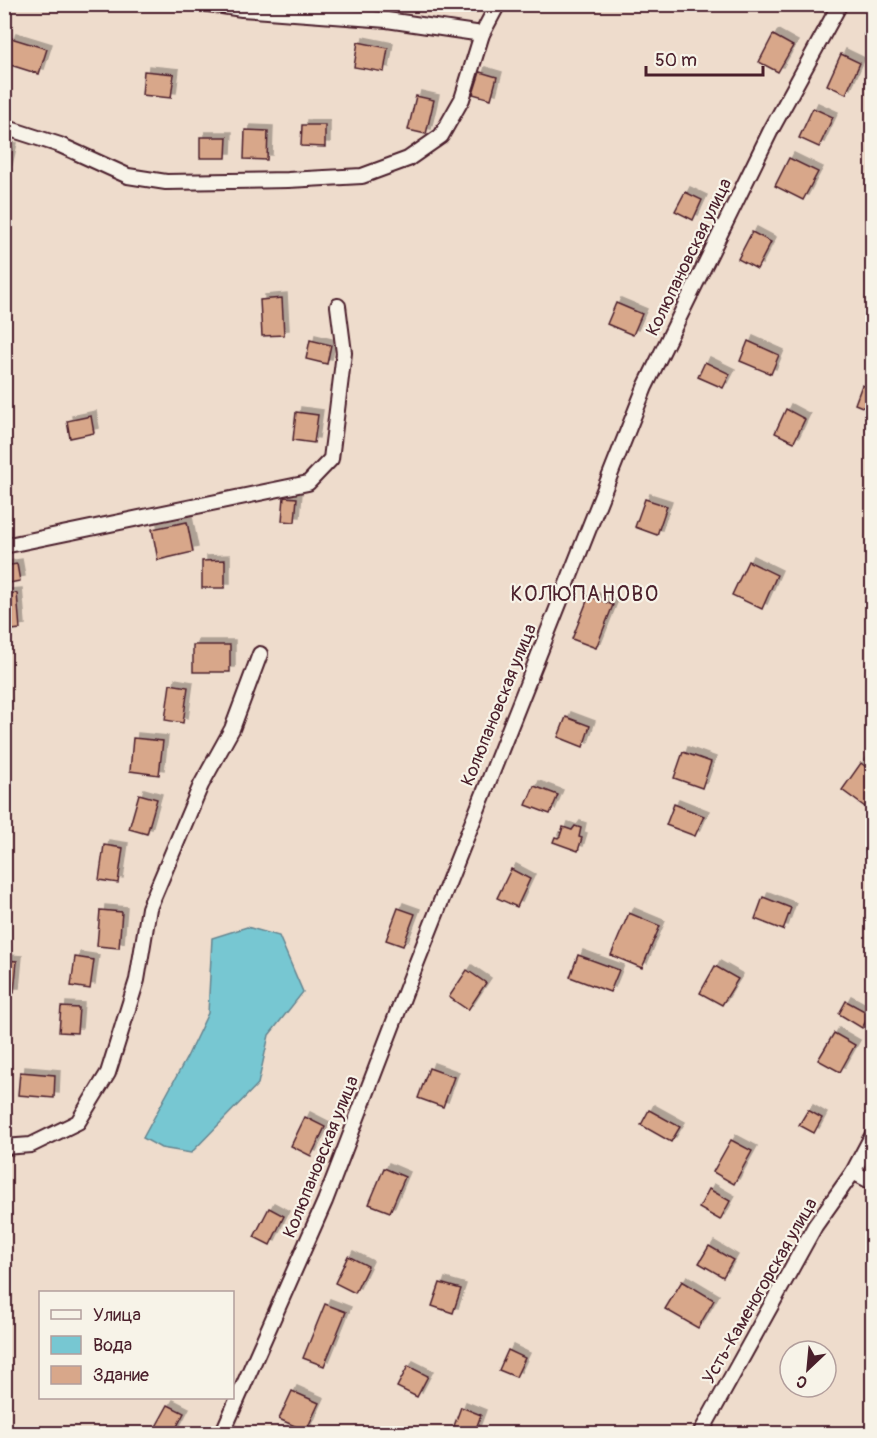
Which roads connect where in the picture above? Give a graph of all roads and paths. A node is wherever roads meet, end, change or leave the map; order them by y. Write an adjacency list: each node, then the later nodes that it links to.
1 (209, 4): 4 (street)
2 (498, 4): 4 (street)
3 (840, 4): 13 (street, Колюпановская улица)
4 (482, 34): 5 (street)
5 (4, 127)
6 (338, 306): 7 (street)
7 (4, 546)
8 (260, 654): 10 (street)
9 (873, 1136): 11 (street, Усть-Каменогорская улица)
10 (4, 1147)
11 (853, 1172): 12 (street); 14 (street, Усть-Каменогорская улица)
12 (873, 1182)
13 (222, 1434)
14 (700, 1434)

